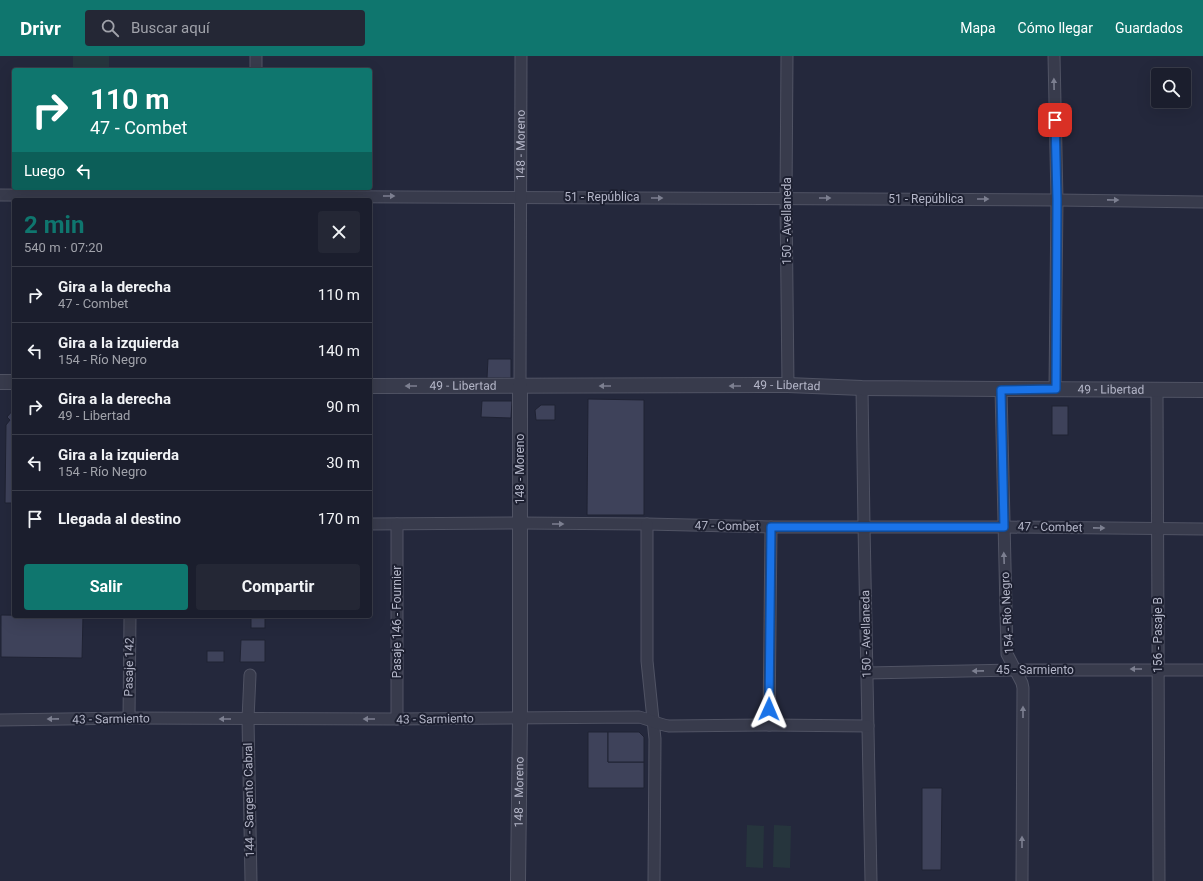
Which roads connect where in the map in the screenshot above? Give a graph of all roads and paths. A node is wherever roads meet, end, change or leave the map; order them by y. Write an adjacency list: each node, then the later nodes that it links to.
1 (256, 56): 5 (street)
2 (521, 56): 8 (street, 148 - Moreno)
3 (787, 56): 9 (street, 150 - Avellaneda)
4 (1054, 56): 10 (street, one-way to 4)
5 (256, 68)
6 (255, 195): 7 (street, 51 - República); 8 (street, 51 - República, one-way to 8)
7 (0, 196)
8 (520, 197): 9 (street, 51 - República, one-way to 9); 16 (street, 148 - Moreno)
9 (786, 198): 10 (street, 51 - República, one-way to 10); 14 (street, 150 - Avellaneda)
10 (1057, 200): 11 (street, 51 - República, one-way to 11); 18 (street)
11 (1203, 202)
12 (0, 382): 13 (street)
13 (12, 382)
14 (788, 385): 16 (street, 49 - Libertad, one-way to 16); 17 (street, 49 - Libertad)
15 (372, 386): 16 (street, 49 - Libertad, one-way to 15)
16 (520, 386): 22 (street, 148 - Moreno)
17 (862, 388): 19 (street, 49 - Libertad); 26 (street, 150 - Avellaneda)
18 (1056, 389): 19 (street, 49 - Libertad); 20 (street, 49 - Libertad)
19 (1001, 390): 28 (street, 154 - Río Negro)
20 (1157, 390): 21 (street, 49 - Libertad); 29 (street, 156 - Pasaje B)
21 (1203, 390)
22 (519, 523): 24 (street, 47 - Combet); 25 (street, 47 - Combet, one-way to 25); 38 (street, 148 - Moreno)
23 (372, 524): 24 (street, 47 - Combet)
24 (397, 524): 40 (street, Pasaje 146 - Fournier)
25 (647, 524): 27 (street, 47 - Combet); 42 (street)
26 (864, 526): 27 (street, 47 - Combet); 28 (street, 47 - Combet); 35 (street, 150 - Avellaneda)
27 (771, 527): 43 (street)
28 (1004, 527): 29 (street, 47 - Combet, one-way to 29); 33 (street, 154 - Río Negro, one-way to 28)
29 (1158, 529): 30 (street, 47 - Combet); 32 (street, 156 - Pasaje B)
30 (1203, 529)
31 (130, 618): 37 (street, Pasaje 142)
32 (1158, 669): 33 (street, 45 - Sarmiento, one-way to 33); 34 (street, 45 - Sarmiento); 50 (street, 156 - Pasaje B)
33 (1015, 670): 35 (street, 45 - Sarmiento, one-way to 35); 49 (street, 154 - Río Negro, one-way to 33)
34 (1203, 670)
35 (867, 673): 44 (street, 150 - Avellaneda)
36 (250, 675): 39 (street, 144 - Sargento Cabral)
37 (129, 718): 39 (street, 43 - Sarmiento, one-way to 37); 41 (street, 43 - Sarmiento, one-way to 41)
38 (520, 718): 40 (street, 43 - Sarmiento); 42 (street, 43 - Sarmiento); 46 (street, 148 - Moreno)
39 (248, 719): 40 (street, 43 - Sarmiento, one-way to 39); 45 (street, 144 - Sargento Cabral)
40 (397, 719)
41 (0, 720)
42 (654, 722): 43 (street, 43 - Sarmiento); 47 (street)
43 (769, 725): 44 (street, 43 - Sarmiento)
44 (868, 726): 48 (street, 150 - Avellaneda)
45 (251, 881)
46 (518, 881)
47 (654, 881)
48 (870, 881)
49 (1022, 881)
50 (1159, 881)

